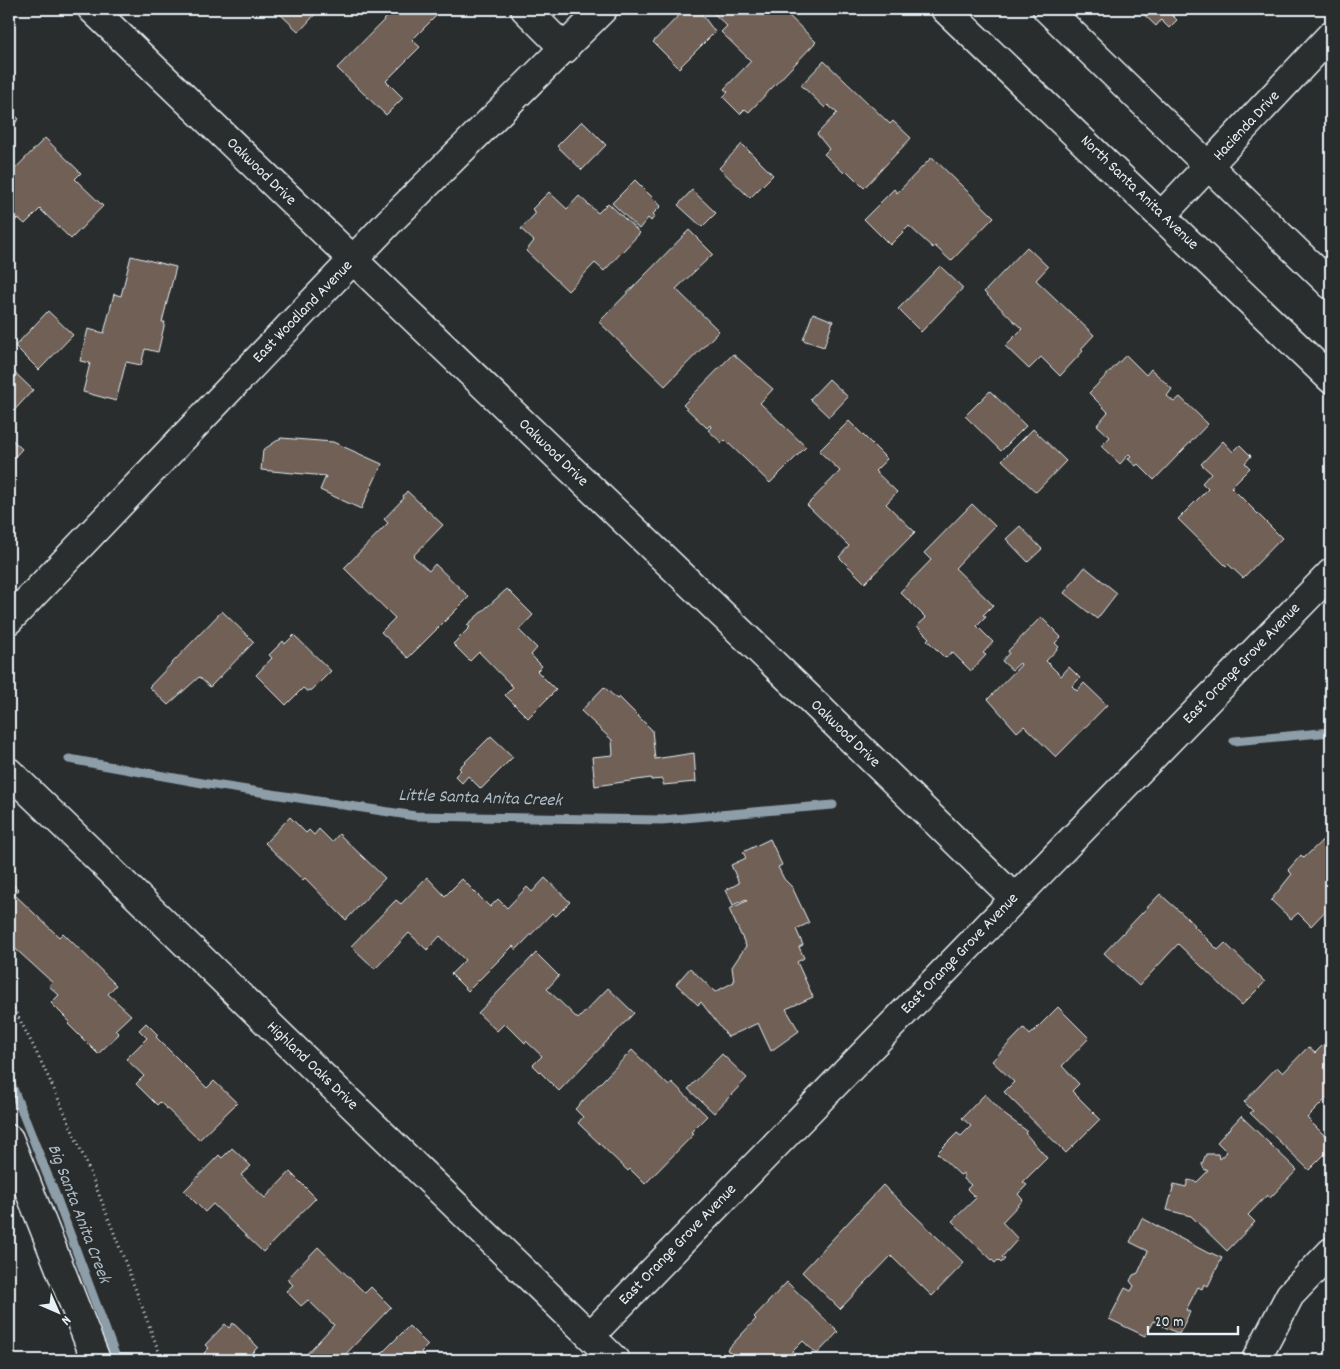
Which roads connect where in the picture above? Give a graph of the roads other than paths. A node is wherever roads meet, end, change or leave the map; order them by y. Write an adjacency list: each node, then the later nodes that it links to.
1 (92, 9): 10 (street, Oakwood Drive)
2 (525, 9): 7 (street)
3 (603, 9): 7 (street, East Woodland Avenue)
4 (944, 9): 9 (street, North Santa Anita Avenue)
5 (1047, 9): 8 (street)
6 (1331, 35): 8 (street, Hacienda Drive)
7 (565, 49): 10 (street, East Woodland Avenue)
8 (1210, 166): 9 (street, Hacienda Drive); 11 (street)
9 (1162, 215): 12 (street, North Santa Anita Avenue)
10 (353, 261): 14 (street, East Woodland Avenue); 16 (street, Oakwood Drive)
11 (1331, 285)
12 (1331, 379)
13 (1331, 573): 16 (street, East Orange Grove Avenue)
14 (9, 620)
15 (9, 772): 19 (street, Highland Oaks Drive)
16 (1014, 898): 19 (street, East Orange Grove Avenue)
17 (9, 1139): 20 (street)
18 (1331, 1252): 22 (street)
19 (590, 1336): 21 (street, Highland Oaks Drive)
20 (96, 1360)
21 (615, 1360)
22 (1256, 1360)

